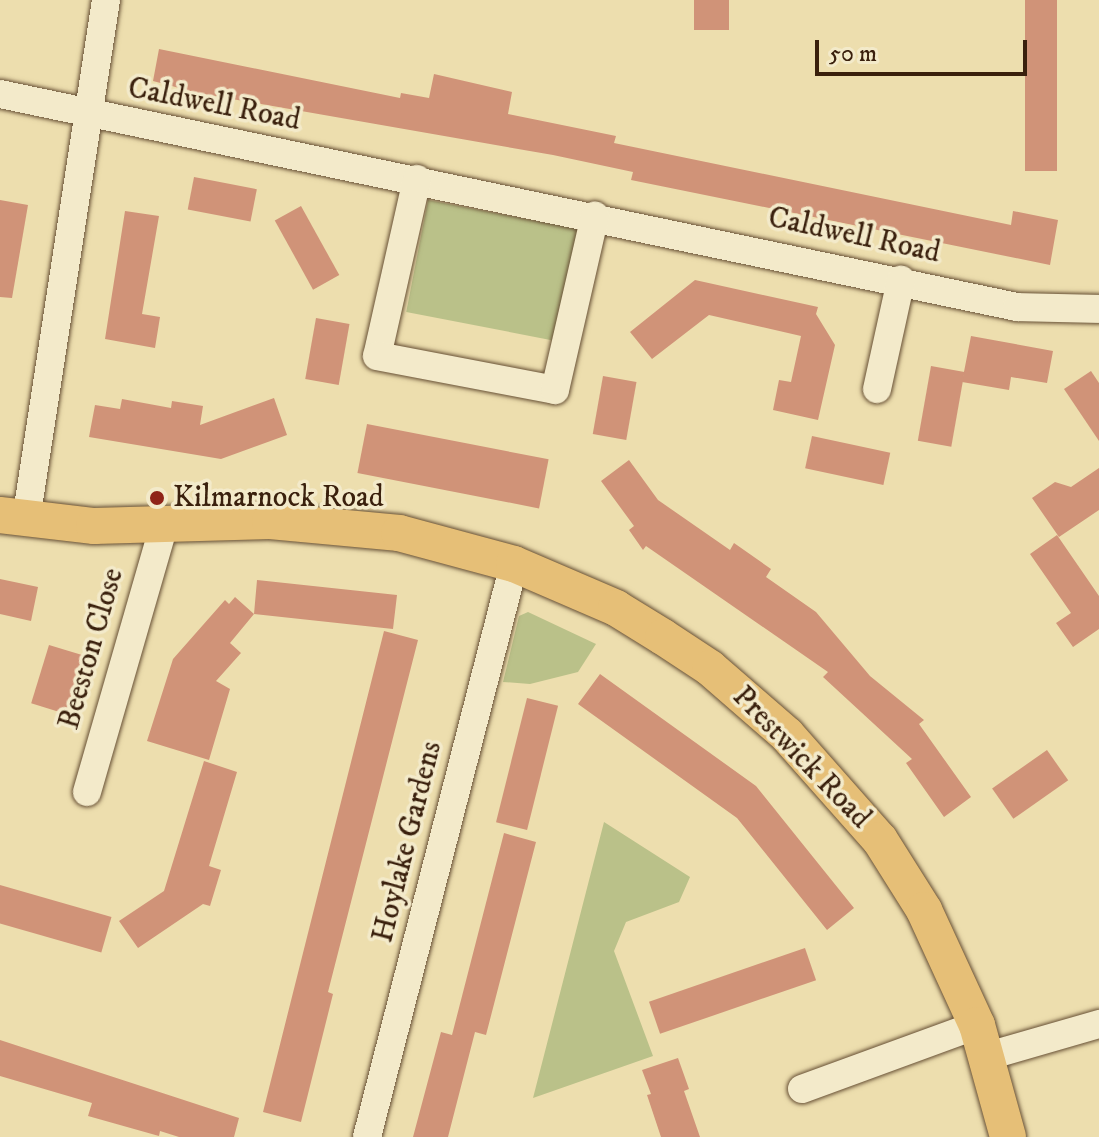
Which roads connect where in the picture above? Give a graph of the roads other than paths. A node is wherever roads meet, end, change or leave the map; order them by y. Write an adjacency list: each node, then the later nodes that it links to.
1 (106, 0): 3 (street)
2 (0, 94): 3 (street, Caldwell Road)
3 (92, 115): 4 (street, Caldwell Road); 9 (street)
4 (417, 179): 5 (street, Caldwell Road); 5 (street)
5 (595, 216): 6 (street, Caldwell Road)
6 (901, 280): 7 (street, Caldwell Road); 8 (street)
7 (1099, 309)
8 (877, 389)
9 (13, 517): 10 (main road, Prestwick Road)
10 (164, 525): 11 (main road, Prestwick Road); 12 (street, Beeston Close)
11 (514, 564): 14 (main road, Prestwick Road); 16 (street, Hoylake Gardens)
12 (87, 792)
13 (1099, 1024): 14 (street)
14 (983, 1040): 15 (street); 17 (main road, Prestwick Road)
15 (802, 1089)
16 (367, 1137)
17 (1008, 1137)

